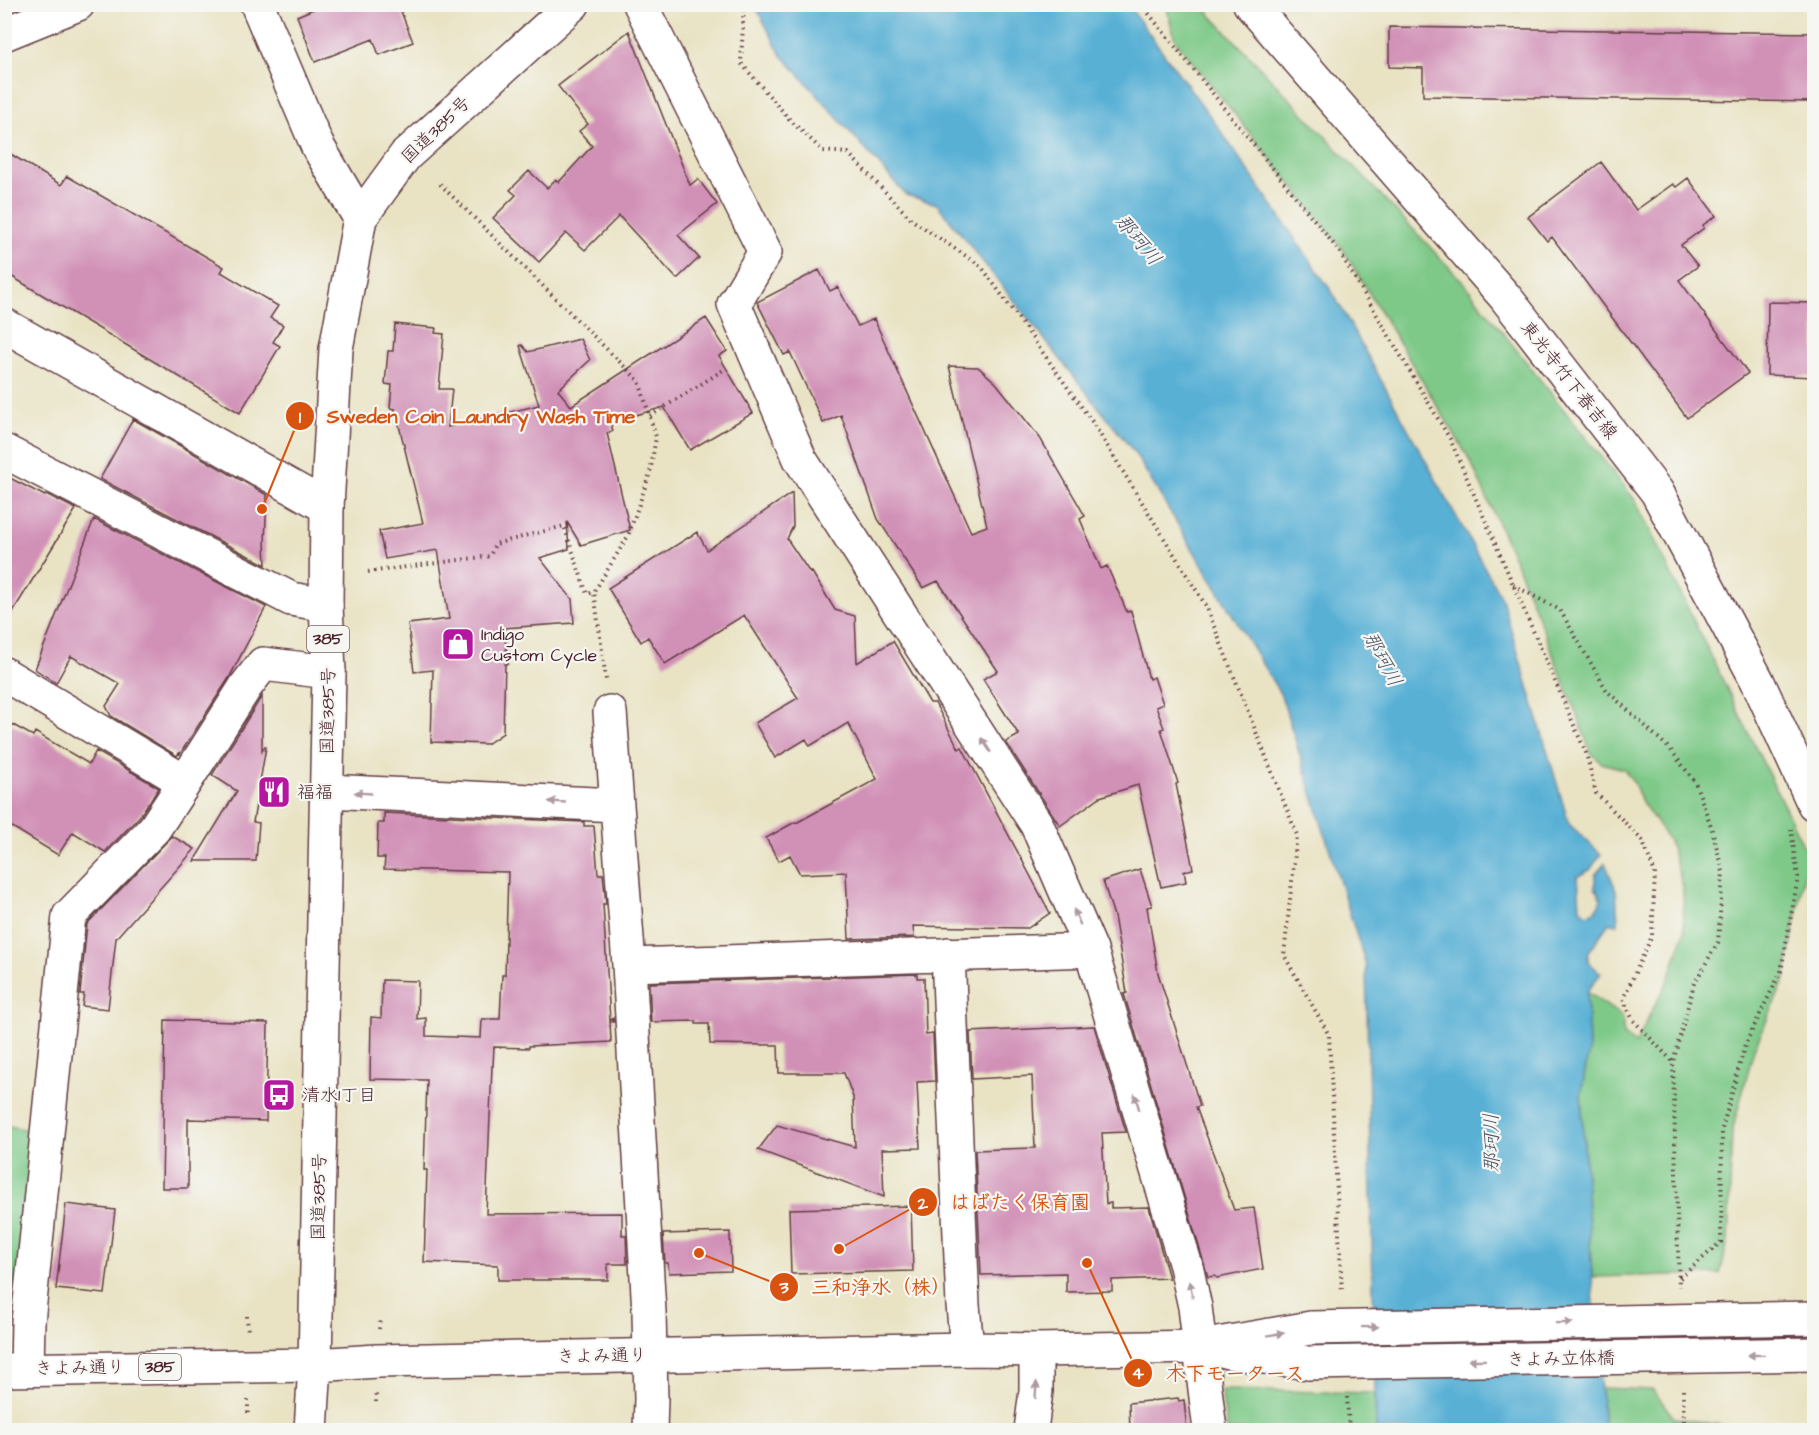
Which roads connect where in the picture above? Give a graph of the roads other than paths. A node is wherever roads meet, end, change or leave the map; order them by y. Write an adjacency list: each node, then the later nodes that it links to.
1 (78, 4): 6 (main road)
2 (257, 4): 7 (main road)
3 (573, 4): 7 (main road, 国道385号 / 385)
4 (640, 4): 19 (main road, one-way to 4)
5 (1250, 4): 18 (main road, 東光寺竹下春吉線)
6 (4, 34)
7 (360, 218): 10 (main road, 国道385号 / 385)
8 (4, 325): 10 (main road)
9 (4, 451): 11 (main road)
10 (327, 507): 11 (main road, 国道385号 / 385)
11 (326, 605): 12 (main road, 国道385号 / 385)
12 (329, 672): 15 (main road); 16 (main road, 国道385号 / 385)
13 (4, 674): 15 (main road)
14 (610, 712): 17 (main road)
15 (185, 782): 31 (main road)
16 (327, 792): 17 (main road, one-way to 16); 30 (main road, 国道385号 / 385)
17 (616, 805): 21 (main road)
18 (1802, 812)
19 (1091, 950): 20 (main road); 24 (main road, one-way to 19)
20 (948, 954): 21 (main road); 25 (main road)
21 (629, 965): 28 (main road)
22 (1815, 1318): 23 (main road, きよみ立体橋, one-way to 22, bridge)
23 (1311, 1328): 24 (main road, きよみ通り, one-way to 23)
24 (1200, 1347): 26 (main road, きよみ通り); 29 (main road, きよみ通り); 35 (main road)
25 (967, 1349): 26 (main road, きよみ通り); 28 (main road, きよみ通り)
26 (1036, 1350): 34 (main road, one-way to 26)
27 (1815, 1354): 29 (main road, きよみ立体橋, one-way to 29, bridge)
28 (651, 1355): 30 (main road, きよみ通り); 33 (main road)
29 (1308, 1363)
30 (315, 1365): 31 (main road, きよみ通り / 385); 32 (main road, 国道385号)
31 (16, 1369)
32 (311, 1431)
33 (650, 1431)
34 (1031, 1431)
35 (1210, 1431)

